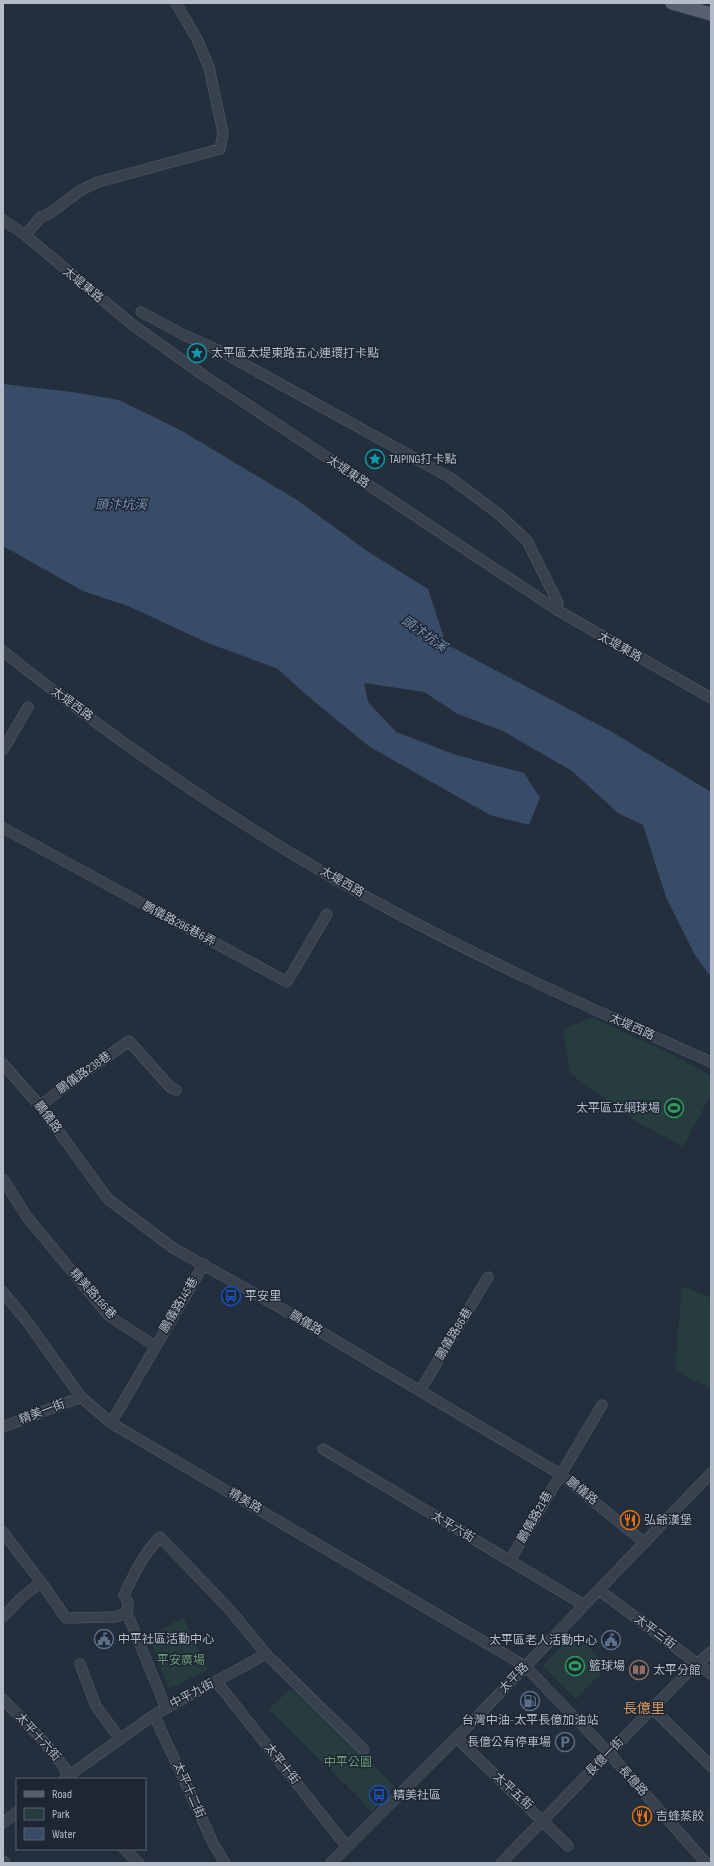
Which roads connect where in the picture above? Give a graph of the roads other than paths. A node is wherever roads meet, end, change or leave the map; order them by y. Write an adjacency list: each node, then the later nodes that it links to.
1 (176, 3): 5 (street)
2 (672, 3): 3 (main road)
3 (711, 14)
4 (3, 220): 5 (street, 太堤東路)
5 (25, 236): 9 (street, 太堤東路)
6 (141, 312): 7 (street)
7 (558, 603)
8 (3, 651): 14 (street, 太堤西路)
9 (711, 698)
10 (28, 707): 11 (street)
11 (3, 750)
12 (3, 828): 13 (street, 鵬儀路296巷6弄)
13 (327, 914)
14 (711, 1062)
15 (3, 1064): 17 (street, 鵬儀路)
16 (176, 1090): 17 (street, 鵬儀路238巷)
17 (40, 1106): 19 (street, 鵬儀路)
18 (3, 1179): 22 (street, 精美路166巷)
19 (204, 1264): 22 (street, 鵬儀路145巷); 23 (street, 鵬儀路)
20 (488, 1277): 23 (street, 鵬儀路86巷)
21 (3, 1292): 24 (street, 精美路)
22 (155, 1346): 26 (street)
23 (420, 1391): 30 (street, 鵬儀路)
24 (81, 1397): 26 (street, 精美路); 27 (street, 精美一街)
25 (602, 1405): 30 (street, 鵬儀路21巷)
26 (110, 1423): 43 (street, 精美路)
27 (3, 1427)
28 (323, 1449): 33 (street, 太平六街)
29 (711, 1472): 32 (street, 太平路)
30 (560, 1474): 32 (street, 鵬儀路); 33 (street, 鵬儀路21巷)
31 (3, 1532): 34 (street)
32 (645, 1543): 35 (street, 太平路)
33 (510, 1560): 36 (street, 太平六街)
34 (41, 1582): 37 (street); 38 (street)
35 (599, 1590): 36 (street, 太平路); 42 (street, 太平三街)
36 (584, 1605): 43 (street, 太平路)
37 (127, 1613): 40 (street); 47 (street)
38 (3, 1617)
39 (711, 1652): 42 (street, 長億一街)
40 (266, 1654): 45 (street, 中平九街); 52 (street)
41 (80, 1664): 51 (street)
42 (698, 1664): 44 (street, 太平三街); 48 (street, 長億一街)
43 (525, 1666): 50 (street, 太平路); 53 (street, 長億路)
44 (711, 1674)
45 (216, 1681): 47 (street, 中平九街); 61 (street, 太平十街)
46 (3, 1699): 55 (street, 太平十六街)
47 (166, 1708): 49 (street, 中平九街)
48 (652, 1709): 53 (street, 長億一街); 54 (street)
49 (154, 1715): 51 (street, 中平九街); 65 (street, 太平十二街)
50 (456, 1737): 58 (street, 太平五街); 61 (street, 太平路)
51 (120, 1739): 56 (street, 中平九街)
52 (364, 1750)
53 (609, 1753): 58 (street, 長億一街); 63 (street, 長億路)
54 (711, 1766)
55 (65, 1778)
56 (66, 1778)
57 (16, 1813): 59 (street)
58 (544, 1821): 60 (street, 太平五街); 67 (street, 長億一街)
59 (3, 1823)
60 (568, 1846)
61 (347, 1847): 66 (street, 太平路)
62 (125, 1850): 64 (street)
63 (706, 1860)
64 (139, 1863)
65 (225, 1863)
66 (331, 1863)
67 (501, 1863)

